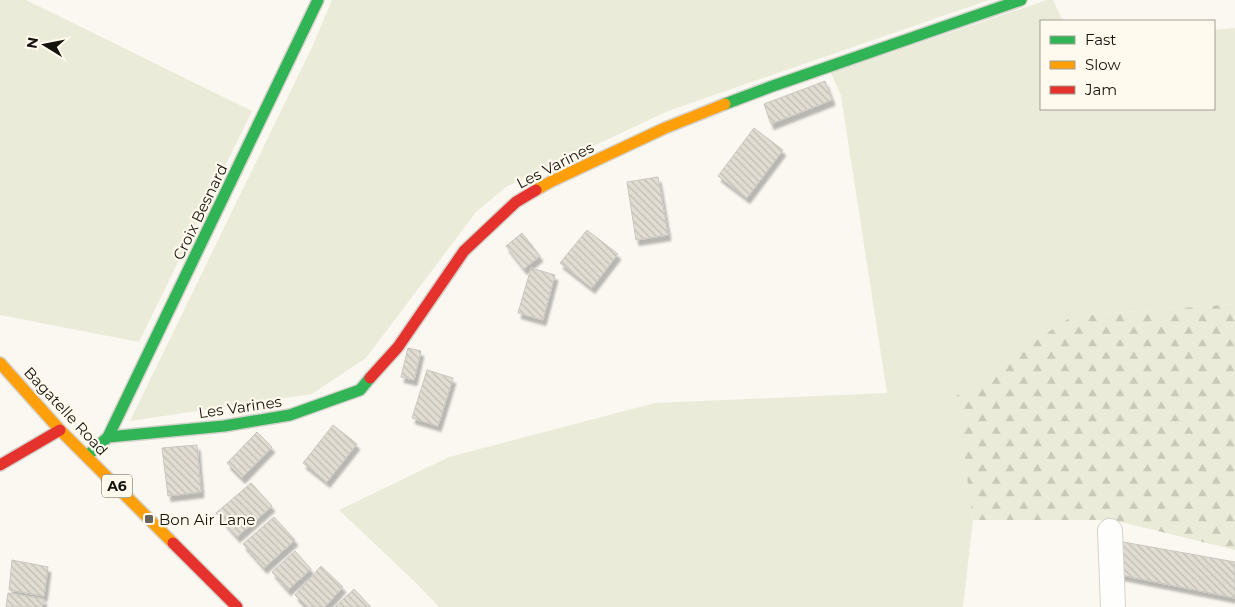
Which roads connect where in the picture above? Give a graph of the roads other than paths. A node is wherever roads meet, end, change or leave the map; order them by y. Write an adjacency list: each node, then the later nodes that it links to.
1 (318, 0): 5 (street, Croix Besnard)
2 (1021, 0): 5 (street, Les Varines)
3 (0, 363): 4 (street, Bagatelle Road / A6)
4 (60, 430): 6 (street, Bagatelle Road / A6); 7 (street)
5 (108, 437): 6 (street)
6 (87, 456): 9 (street, Bagatelle Road / A6)
7 (0, 464)
8 (1110, 531): 10 (street)
9 (237, 607)
10 (1113, 607)

